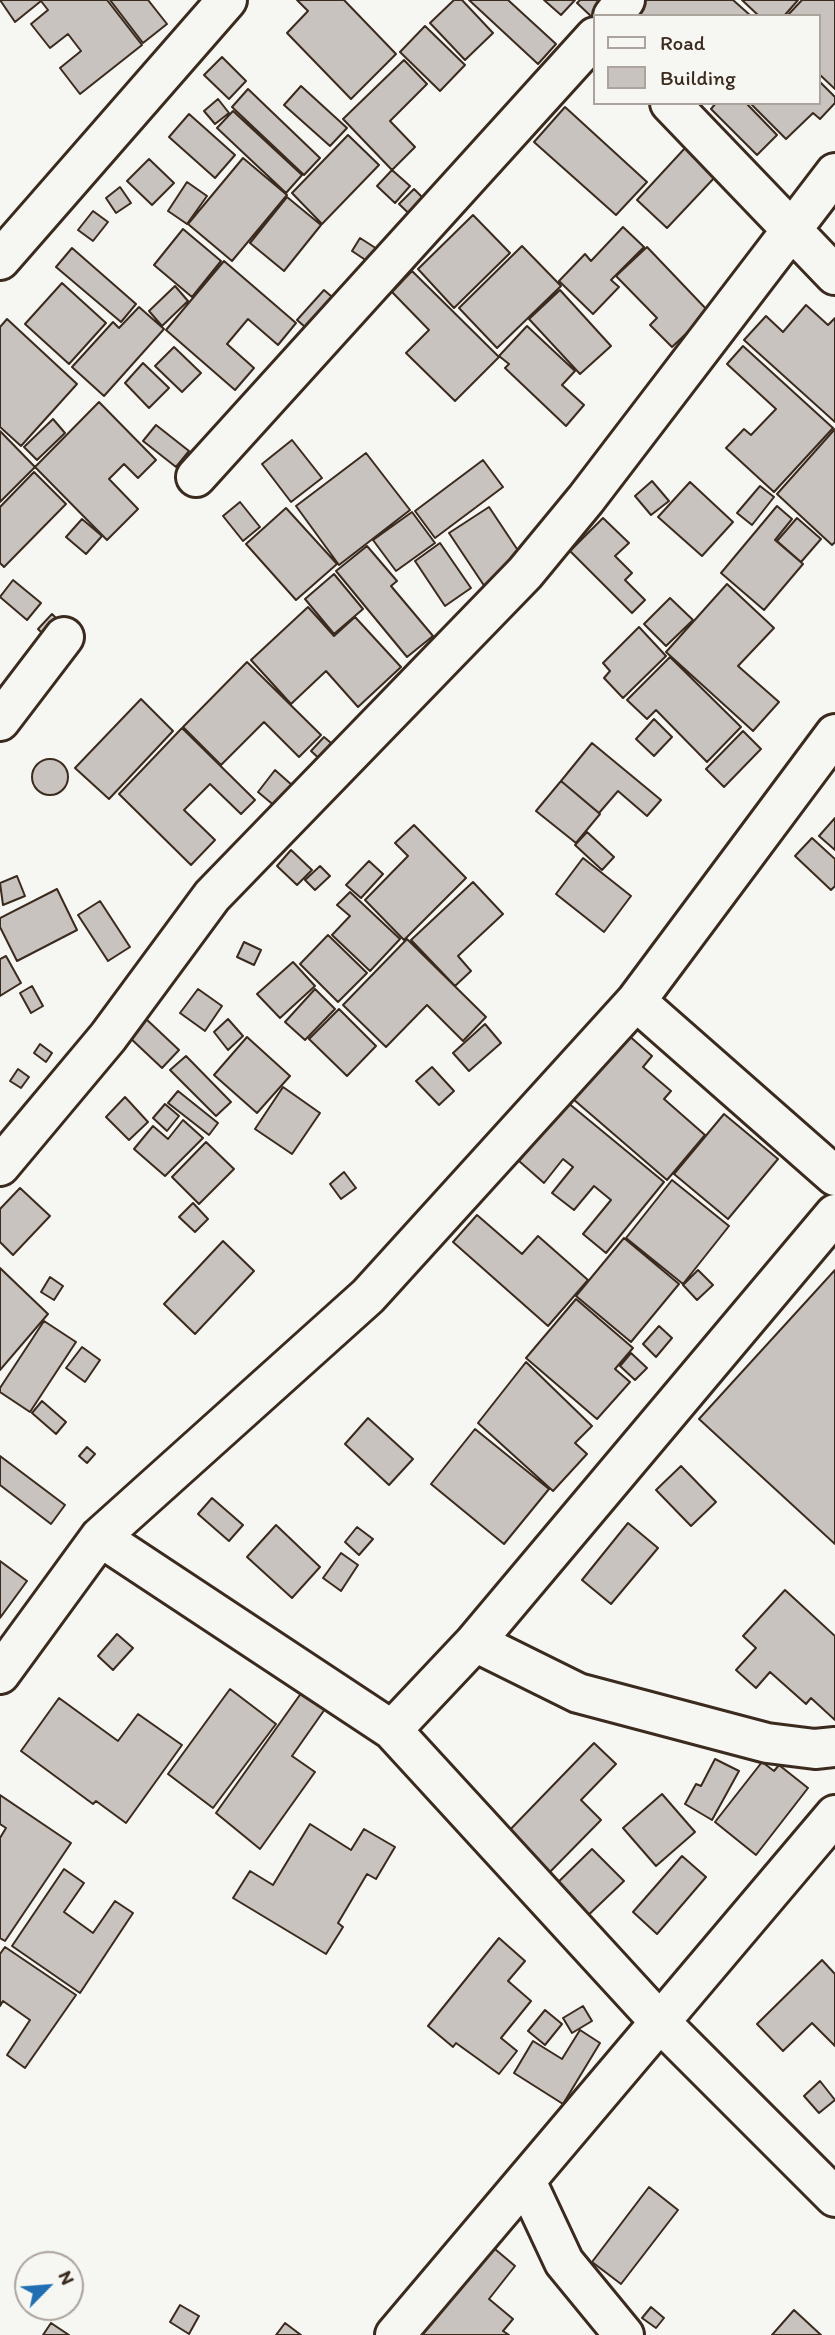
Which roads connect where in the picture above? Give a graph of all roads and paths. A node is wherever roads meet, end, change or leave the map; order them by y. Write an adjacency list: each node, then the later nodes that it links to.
1 (227, 0): 6 (street)
2 (594, 38): 8 (street)
3 (672, 105): 5 (street)
4 (835, 173): 5 (street)
5 (791, 231): 7 (street); 13 (street)
6 (0, 260)
7 (835, 275)
8 (196, 477)
9 (64, 637): 10 (street)
10 (0, 721)
11 (835, 734): 12 (street)
12 (636, 1001): 14 (street); 16 (street)
13 (0, 1166)
14 (835, 1176)
15 (835, 1214): 17 (street)
16 (100, 1537): 18 (street); 19 (street)
17 (475, 1642): 19 (street); 20 (street)
18 (0, 1674)
19 (392, 1730): 22 (street)
20 (835, 1747)
21 (835, 1815): 22 (street)
22 (659, 2021): 23 (street); 24 (street)
23 (527, 2183): 25 (street); 26 (street)
24 (835, 2197)
25 (395, 2335)
26 (624, 2335)

